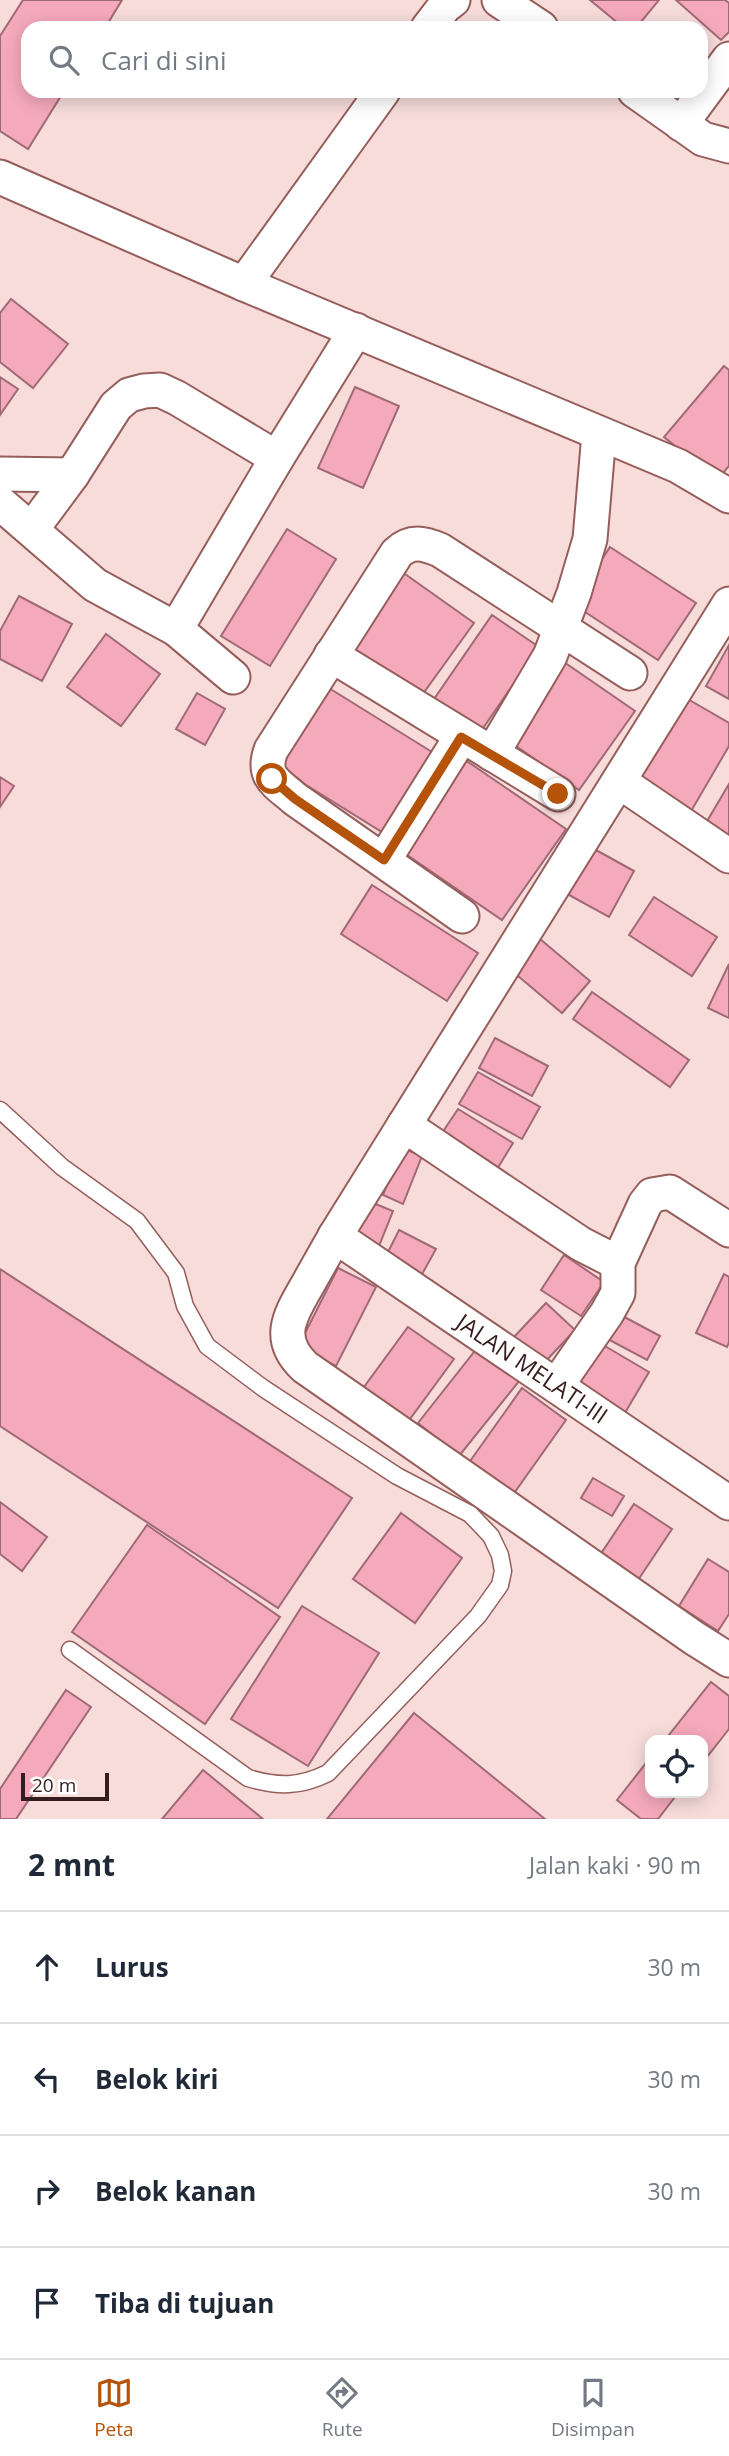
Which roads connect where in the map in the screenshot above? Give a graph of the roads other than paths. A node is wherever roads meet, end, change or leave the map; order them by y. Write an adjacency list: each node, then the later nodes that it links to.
1 (453, 0): 3 (street)
2 (499, 0): 4 (street)
3 (433, 21)
4 (530, 21)
5 (729, 59): 6 (street)
6 (708, 87)
7 (378, 98): 13 (street)
8 (645, 98): 10 (street)
9 (700, 98): 10 (street)
10 (681, 124): 11 (street)
11 (729, 146)
12 (0, 177): 13 (street)
13 (244, 284): 14 (street)
14 (356, 330): 15 (street); 16 (street)
15 (599, 434): 19 (street); 24 (street)
16 (277, 458): 18 (street); 23 (street)
17 (0, 474): 18 (street)
18 (72, 475): 21 (street)
19 (729, 496)
20 (0, 503): 21 (street)
21 (32, 529): 23 (street)
22 (729, 604): 30 (street)
23 (176, 629): 27 (street)
24 (561, 630): 25 (street); 26 (street); 29 (street)
25 (331, 655): 28 (street); 33 (street)
26 (630, 673)
27 (233, 677)
28 (461, 737): 29 (street); 33 (street)
29 (492, 754): 31 (street)
30 (620, 782): 32 (street); 36 (street)
31 (558, 794)
32 (729, 856)
33 (384, 860): 34 (street)
34 (462, 916)
35 (0, 1110): 42 (lane)
36 (404, 1125): 38 (street); 39 (street)
37 (729, 1230): 39 (street)
38 (335, 1236): 40 (street, JALAN MELATI-III); 43 (street)
39 (618, 1264): 40 (street)
40 (557, 1385): 41 (street, JALAN MELATI-III)
41 (729, 1503)
42 (70, 1650)
43 (729, 1660)

